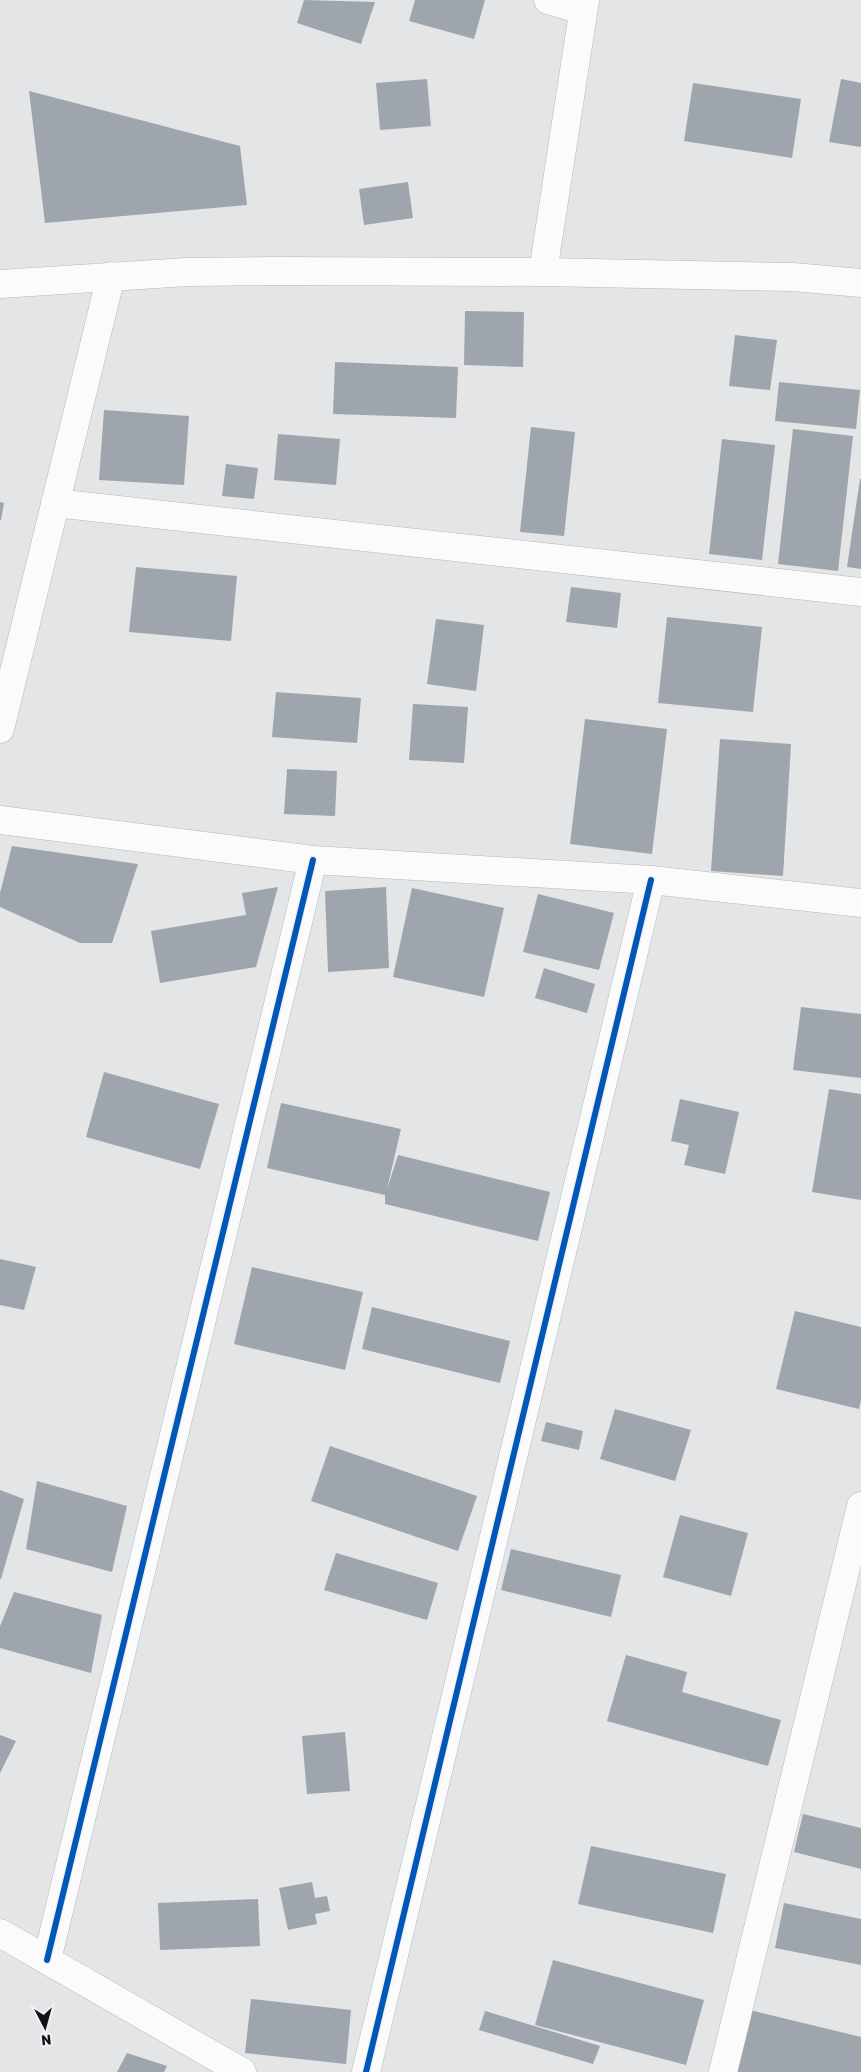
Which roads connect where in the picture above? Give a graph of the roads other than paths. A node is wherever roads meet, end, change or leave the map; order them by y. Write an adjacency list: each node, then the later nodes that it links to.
1 (548, 0): 2 (street)
2 (584, 5): 3 (street)
3 (544, 272): 4 (street); 6 (street)
4 (111, 276): 5 (street); 7 (street)
5 (0, 284)
6 (861, 284)
7 (56, 503): 8 (street); 9 (street)
8 (861, 592)
9 (0, 729)
10 (0, 820): 11 (street)
11 (313, 860): 12 (street); 16 (street)
12 (651, 880): 13 (street); 18 (street)
13 (861, 903)
14 (861, 1506): 19 (street)
15 (0, 1934): 16 (street)
16 (47, 1960): 17 (street)
17 (242, 2072)
18 (366, 2072)
19 (723, 2072)

